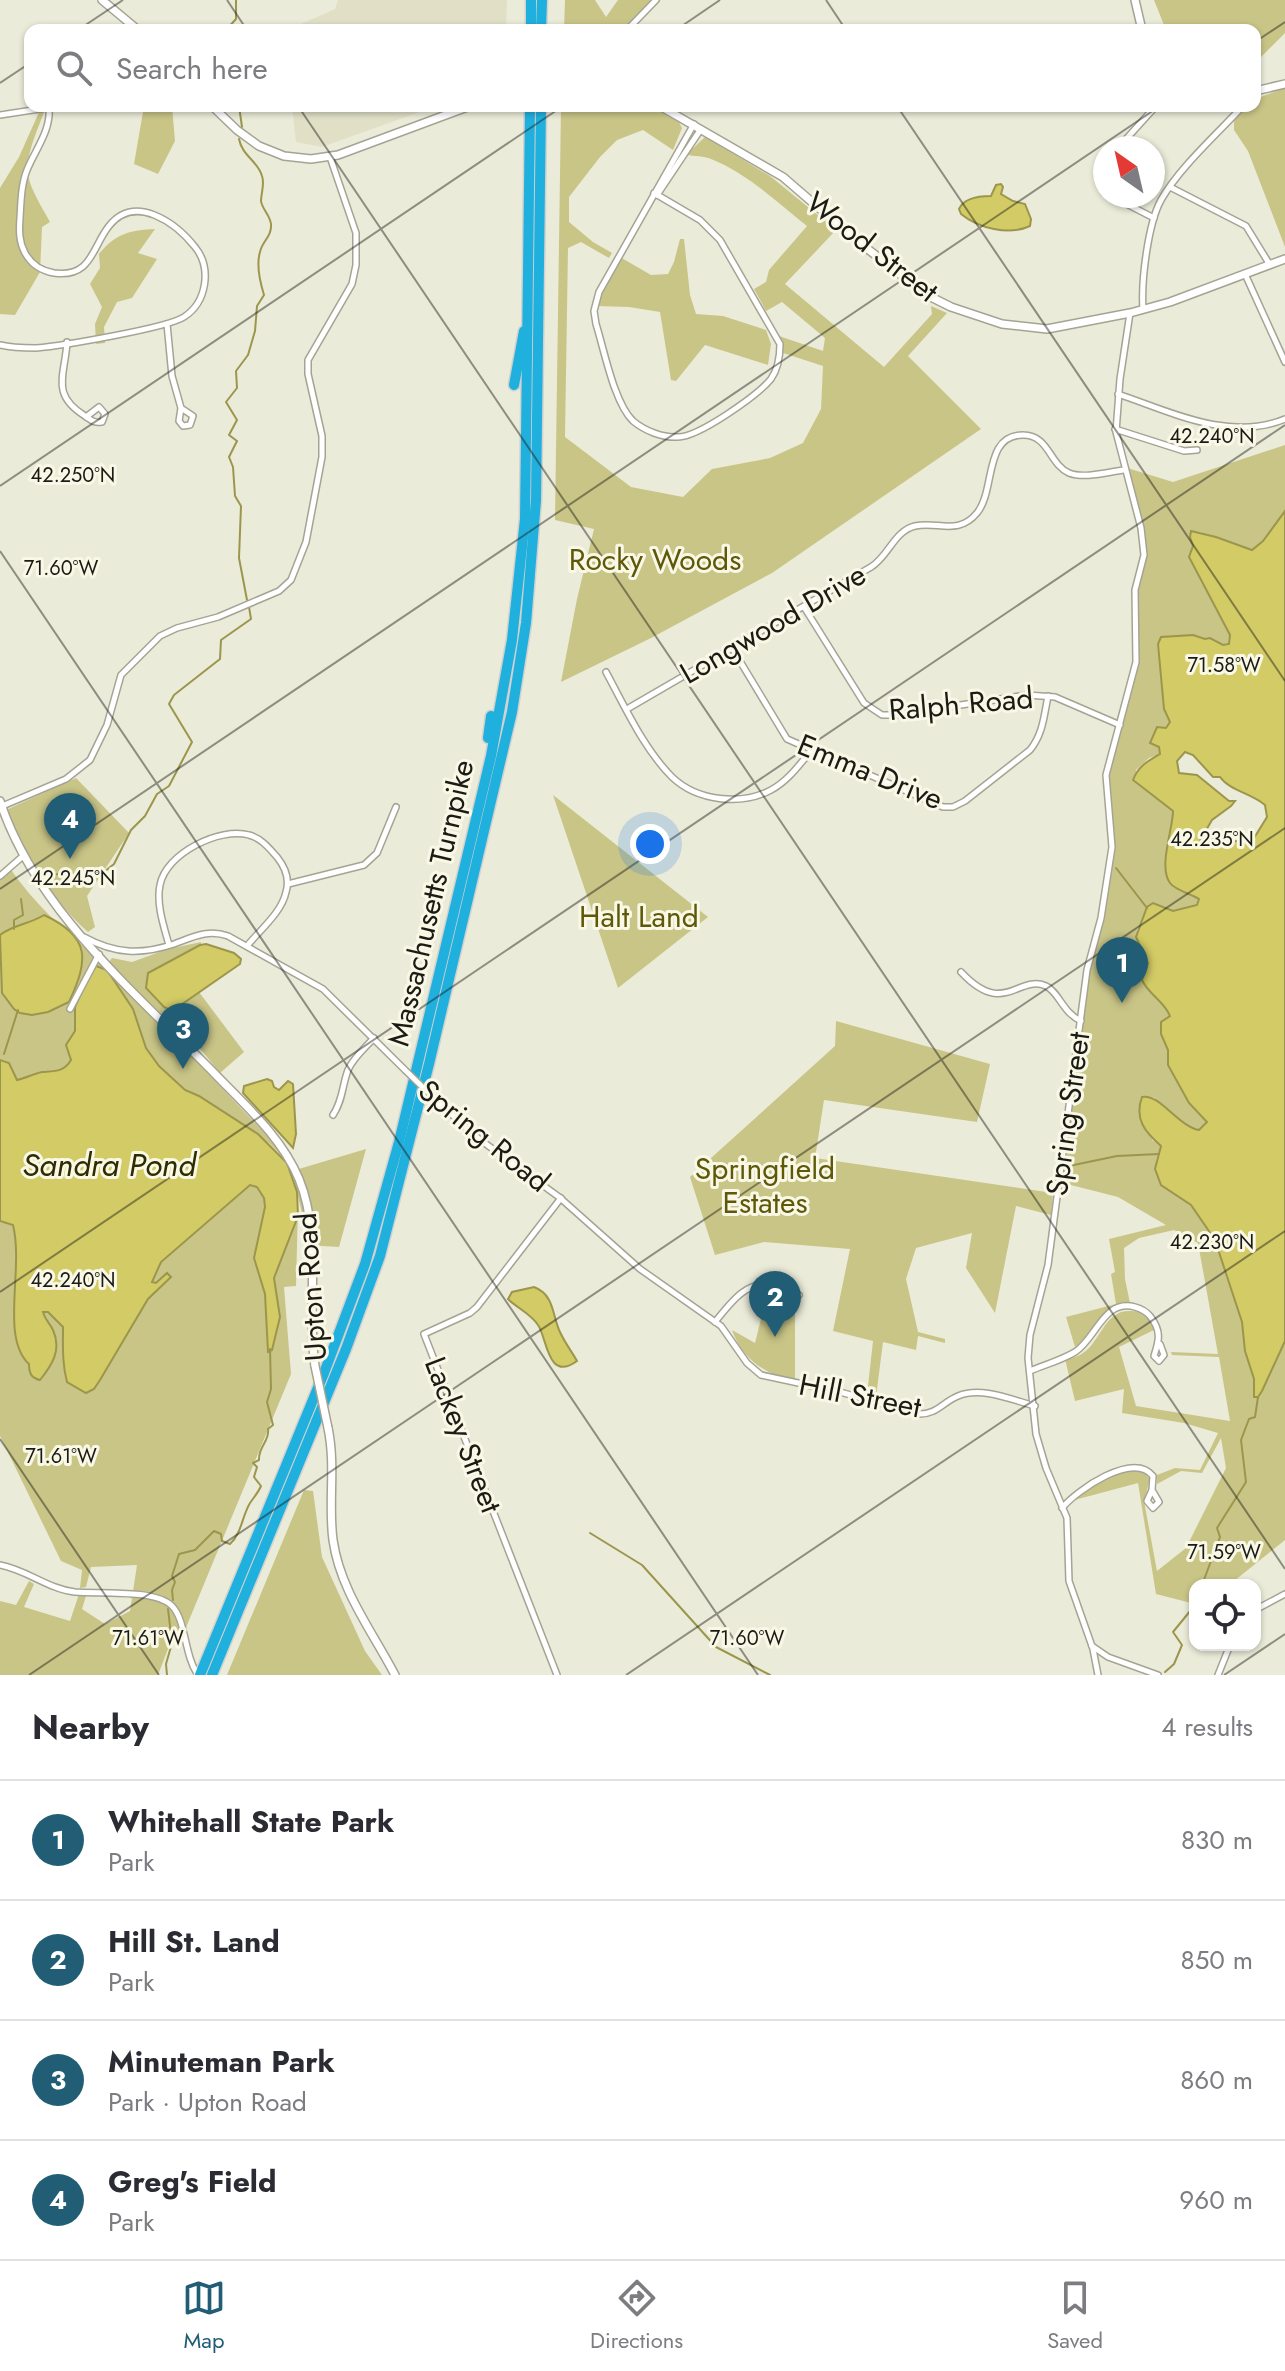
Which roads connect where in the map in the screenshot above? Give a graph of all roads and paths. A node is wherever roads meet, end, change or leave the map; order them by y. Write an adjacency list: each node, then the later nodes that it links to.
1 (102, 0): 6 (main road)
2 (531, 0): 7 (highway)
3 (542, 0): 8 (highway)
4 (656, 0): 9 (street)
5 (1135, 0): 10 (main road)
6 (131, 24)
7 (531, 24)
8 (541, 24)
9 (633, 24)
10 (1141, 24)
11 (1285, 84): 12 (main road)
12 (1261, 90)
13 (24, 112): 22 (street)
14 (49, 112): 36 (street)
15 (218, 112): 25 (main road)
16 (454, 112): 25 (main road)
17 (530, 112): 33 (highway, Massachusetts Turnpike)
18 (541, 112): 85 (highway, Massachusetts Turnpike)
19 (671, 112): 23 (main road, Wood Street)
20 (1151, 112): 24 (street)
21 (1238, 112): 26 (street)
22 (0, 115)
23 (697, 126): 27 (street); 35 (main road, Wood Street)
24 (1129, 136)
25 (330, 157): 56 (street)
26 (1170, 187): 29 (street); 31 (street)
27 (656, 194): 27 (street)
28 (1134, 208): 29 (street)
29 (1154, 218): 34 (street)
30 (1285, 259): 31 (main road, Wood Street)
31 (1270, 265): 32 (main road, Wood Street)
32 (1245, 274): 34 (main road, Wood Street); 39 (street)
33 (528, 310): 40 (highway); 58 (highway, Massachusetts Turnpike)
34 (1143, 310): 35 (main road, Wood Street)
35 (1130, 313): 41 (street, Spring Street)
36 (167, 324): 37 (street); 42 (street)
37 (67, 342): 38 (street); 43 (street)
38 (0, 345)
39 (1285, 362)
40 (514, 385)
41 (1118, 394): 44 (street); 45 (street, Spring Street)
42 (181, 408)
43 (86, 417)
44 (1285, 419)
45 (1115, 429): 46 (street); 47 (street, Spring Street)
46 (1197, 450)
47 (1124, 470): 48 (street, Longwood Drive); 54 (street, Spring Street)
48 (804, 607): 49 (street, Longwood Drive); 51 (street, Ralph Road)
49 (732, 648): 52 (street, Longwood Drive); 55 (street, Emma Drive)
50 (606, 672): 52 (street)
51 (1048, 696): 54 (street, Ralph Road); 55 (street, Emma Drive)
52 (627, 709): 55 (street)
53 (491, 716): 58 (highway)
54 (1120, 725): 68 (street, Spring Street)
55 (811, 751)
56 (1, 804): 59 (main road, Upton Road)
57 (396, 807): 61 (street)
58 (478, 810): 85 (highway, Massachusetts Turnpike)
59 (23, 856): 60 (street); 62 (main road, Upton Road)
60 (0, 876)
61 (288, 884): 63 (street); 64 (street)
62 (83, 937): 63 (street, Spring Road); 65 (main road, Upton Road)
63 (169, 945): 64 (street, Spring Road)
64 (247, 946): 69 (street, Spring Road)
65 (99, 954): 67 (street); 86 (main road, Upton Road, bridge)
66 (961, 972): 68 (street)
67 (70, 1009)
68 (1081, 1021): 76 (street, Spring Street)
69 (374, 1038): 70 (street); 71 (street, Spring Road, bridge)
70 (333, 1115)
71 (561, 1198): 73 (street, Spring Road); 87 (street, Lackey Street)
72 (799, 1295): 73 (street)
73 (715, 1322): 75 (street, Spring Road)
74 (1160, 1344): 76 (street)
75 (739, 1351): 77 (street, Hill Street)
76 (1030, 1371): 77 (street, Spring Street)
77 (1035, 1406): 79 (street, Spring Street)
78 (1152, 1490): 79 (street)
79 (1062, 1508): 83 (street, Spring Street)
80 (0, 1565): 85 (street)
81 (1285, 1594): 82 (street)
82 (1261, 1607)
83 (1092, 1645): 88 (street, Spring Street); 89 (street)
84 (1228, 1651): 90 (street)
85 (203, 1675)
86 (395, 1675)
87 (557, 1675)
88 (1098, 1675)
89 (1158, 1675)
90 (1218, 1675)

